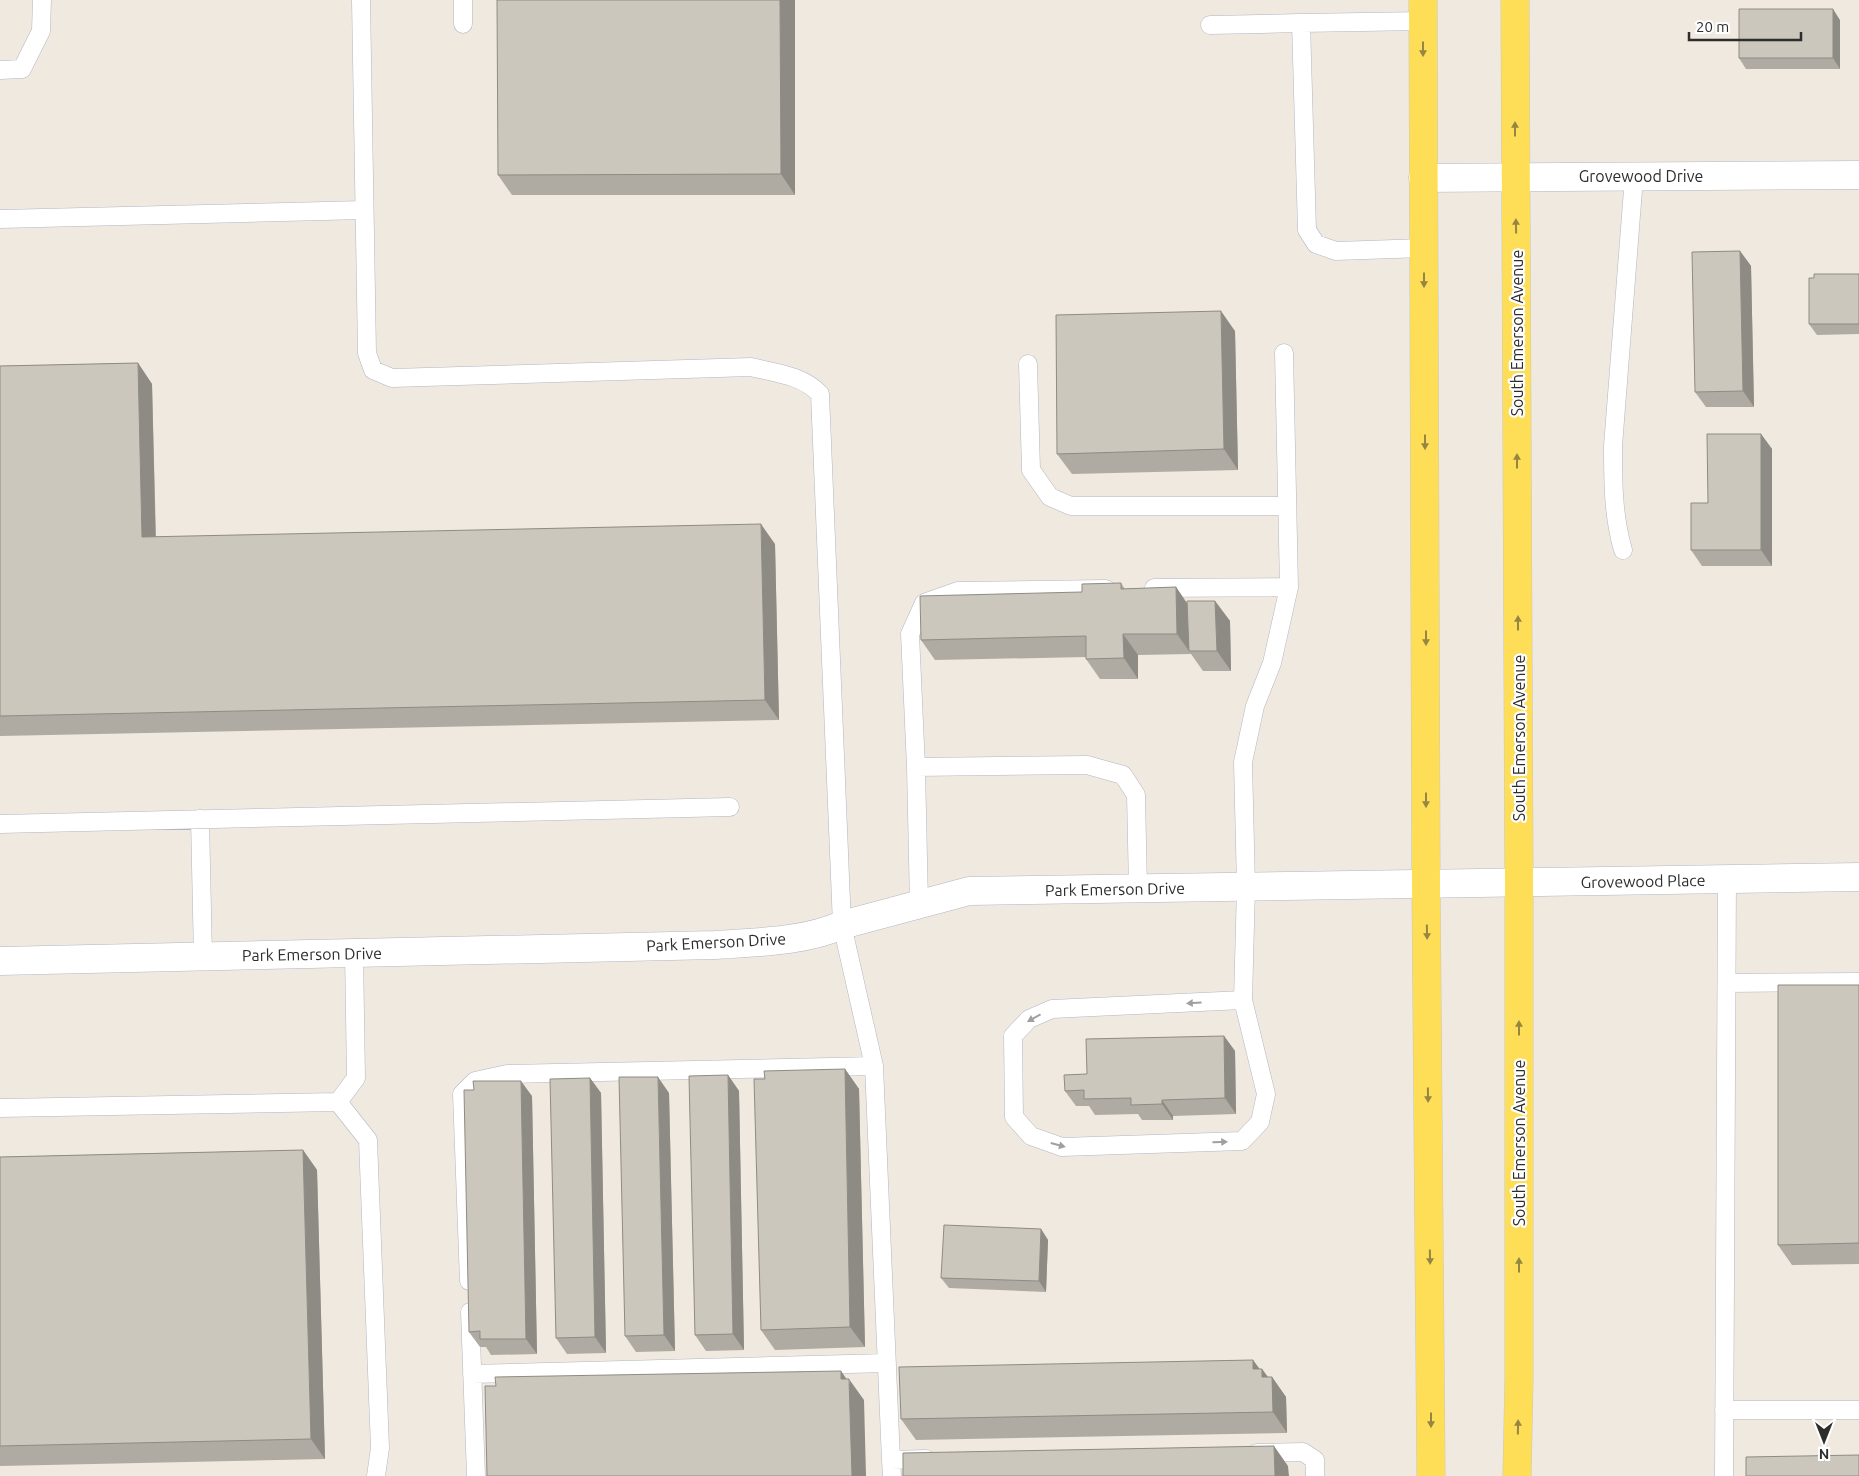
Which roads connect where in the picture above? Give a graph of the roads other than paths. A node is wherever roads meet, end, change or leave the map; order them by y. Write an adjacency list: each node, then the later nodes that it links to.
1 (42, 0): 9 (lane)
2 (360, 0): 14 (lane)
3 (463, 0): 6 (lane)
4 (1515, 0): 13 (main road, South Emerson Avenue, one-way to 4)
5 (1423, 10): 7 (lane); 12 (main road, one-way to 12)
6 (463, 24)
7 (1301, 24): 8 (lane); 16 (lane)
8 (1210, 25)
9 (0, 70)
10 (1859, 175): 11 (street, Grovewood Drive)
11 (1634, 176): 13 (street, Grovewood Drive); 20 (lane)
12 (1424, 178): 13 (street, Grovewood Drive); 16 (main road)
13 (1515, 178): 28 (main road, South Emerson Avenue, one-way to 13)
14 (364, 210): 15 (lane); 33 (lane)
15 (0, 218)
16 (1424, 248): 29 (main road, one-way to 29)
17 (1284, 354): 19 (lane)
18 (1028, 364): 19 (lane)
19 (1287, 506): 21 (lane)
20 (1623, 550)
21 (1289, 587): 22 (lane); 30 (lane)
22 (916, 767): 31 (lane); 32 (lane)
23 (730, 807): 24 (lane)
24 (200, 819): 25 (lane); 35 (lane)
25 (0, 824)
26 (1859, 877): 27 (street, Grovewood Place)
27 (1727, 879): 28 (street, Grovewood Place); 38 (lane)
28 (1519, 882): 29 (street, Grovewood Place); 54 (main road, South Emerson Avenue, one-way to 28)
29 (1426, 884): 30 (street, Park Emerson Drive); 53 (main road, one-way to 53)
30 (1246, 887): 31 (street, Park Emerson Drive); 39 (lane)
31 (1138, 888): 32 (street, Park Emerson Drive)
32 (919, 904): 33 (street, Park Emerson Drive)
33 (842, 924): 34 (street, Park Emerson Drive); 40 (lane)
34 (354, 953): 35 (street, Park Emerson Drive); 41 (lane)
35 (203, 956): 36 (street, Park Emerson Drive)
36 (0, 961)
37 (1859, 982): 38 (lane)
38 (1727, 984): 45 (lane)
39 (1243, 1000): 39 (lane, one-way to 39)
40 (874, 1066): 43 (lane); 44 (lane)
41 (338, 1102): 42 (lane); 50 (lane)
42 (0, 1108)
43 (887, 1363): 44 (lane); 49 (lane)
44 (472, 1374): 51 (lane)
45 (1724, 1410): 46 (lane); 55 (lane)
46 (1859, 1410)
47 (1244, 1453): 52 (lane)
48 (940, 1459): 49 (lane)
49 (892, 1468)
50 (376, 1476)
51 (476, 1476)
52 (1316, 1476)
53 (1431, 1476)
54 (1516, 1476)
55 (1724, 1476)

